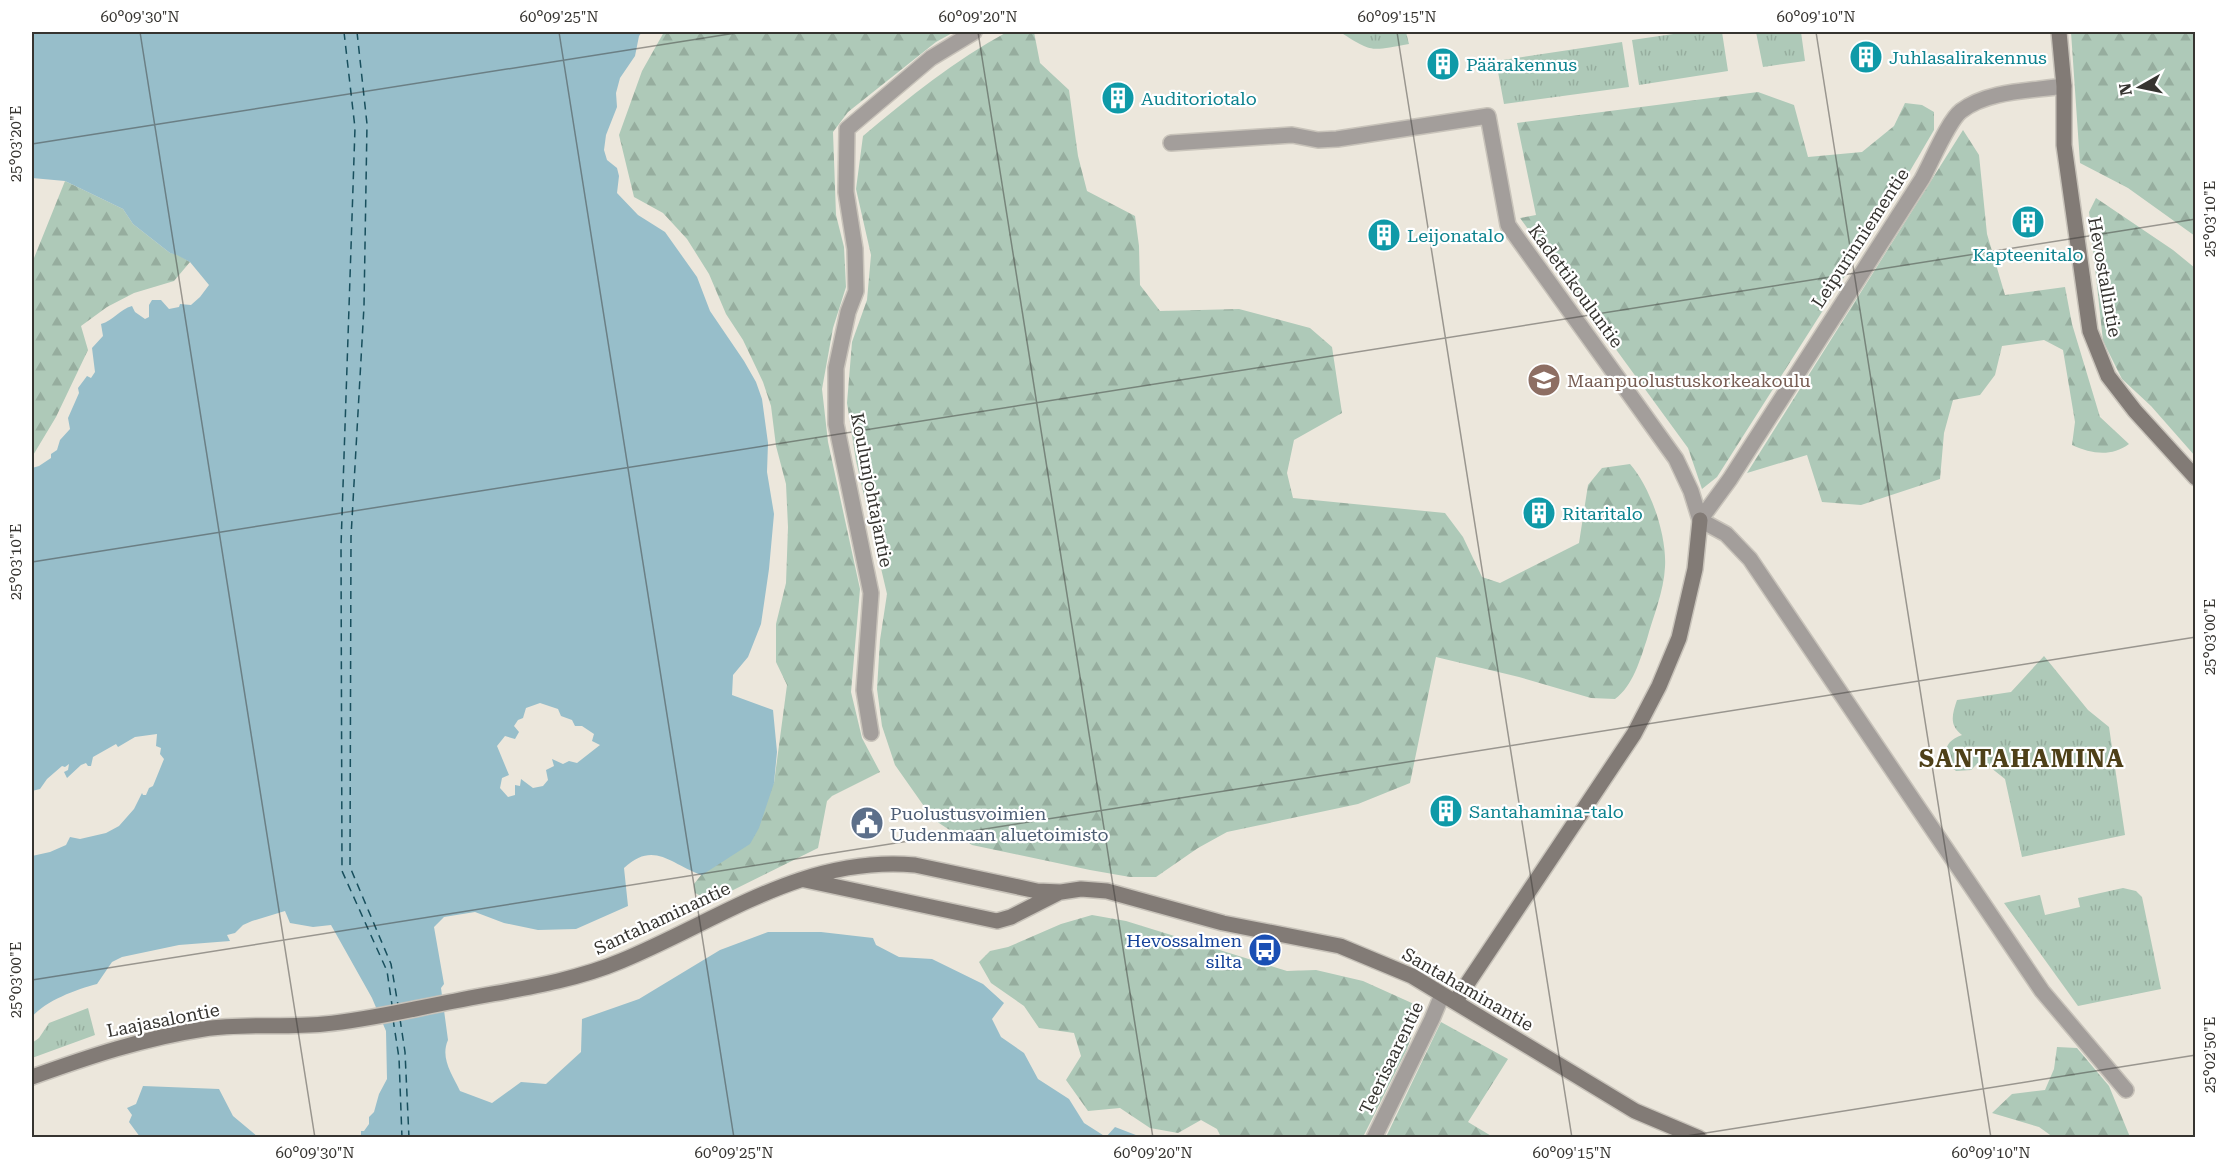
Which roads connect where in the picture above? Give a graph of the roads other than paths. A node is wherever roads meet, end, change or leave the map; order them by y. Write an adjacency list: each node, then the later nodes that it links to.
1 (974, 32): 7 (street, Koulunjohtajantie)
2 (2059, 32): 3 (main road)
3 (2064, 86): 5 (main road, Hevostallintie); 6 (street, Leipurinniementie)
4 (1171, 144): 6 (street, Kadettikouluntie)
5 (2196, 478)
6 (1700, 520): 10 (main road, Kadettikouluntie); 13 (street)
7 (872, 733)
8 (802, 879): 9 (main road, Santahaminantie); 9 (main road, Santahaminantie); 11 (main road, Santahaminantie)
9 (1060, 892): 10 (main road, Santahaminantie)
10 (1449, 998): 14 (street, Teerisaarentie); 15 (main road, Santahaminantie)
11 (378, 1015): 12 (main road, Laajasalontie)
12 (32, 1077)
13 (2126, 1090)
14 (1374, 1137)
15 (1699, 1137)

